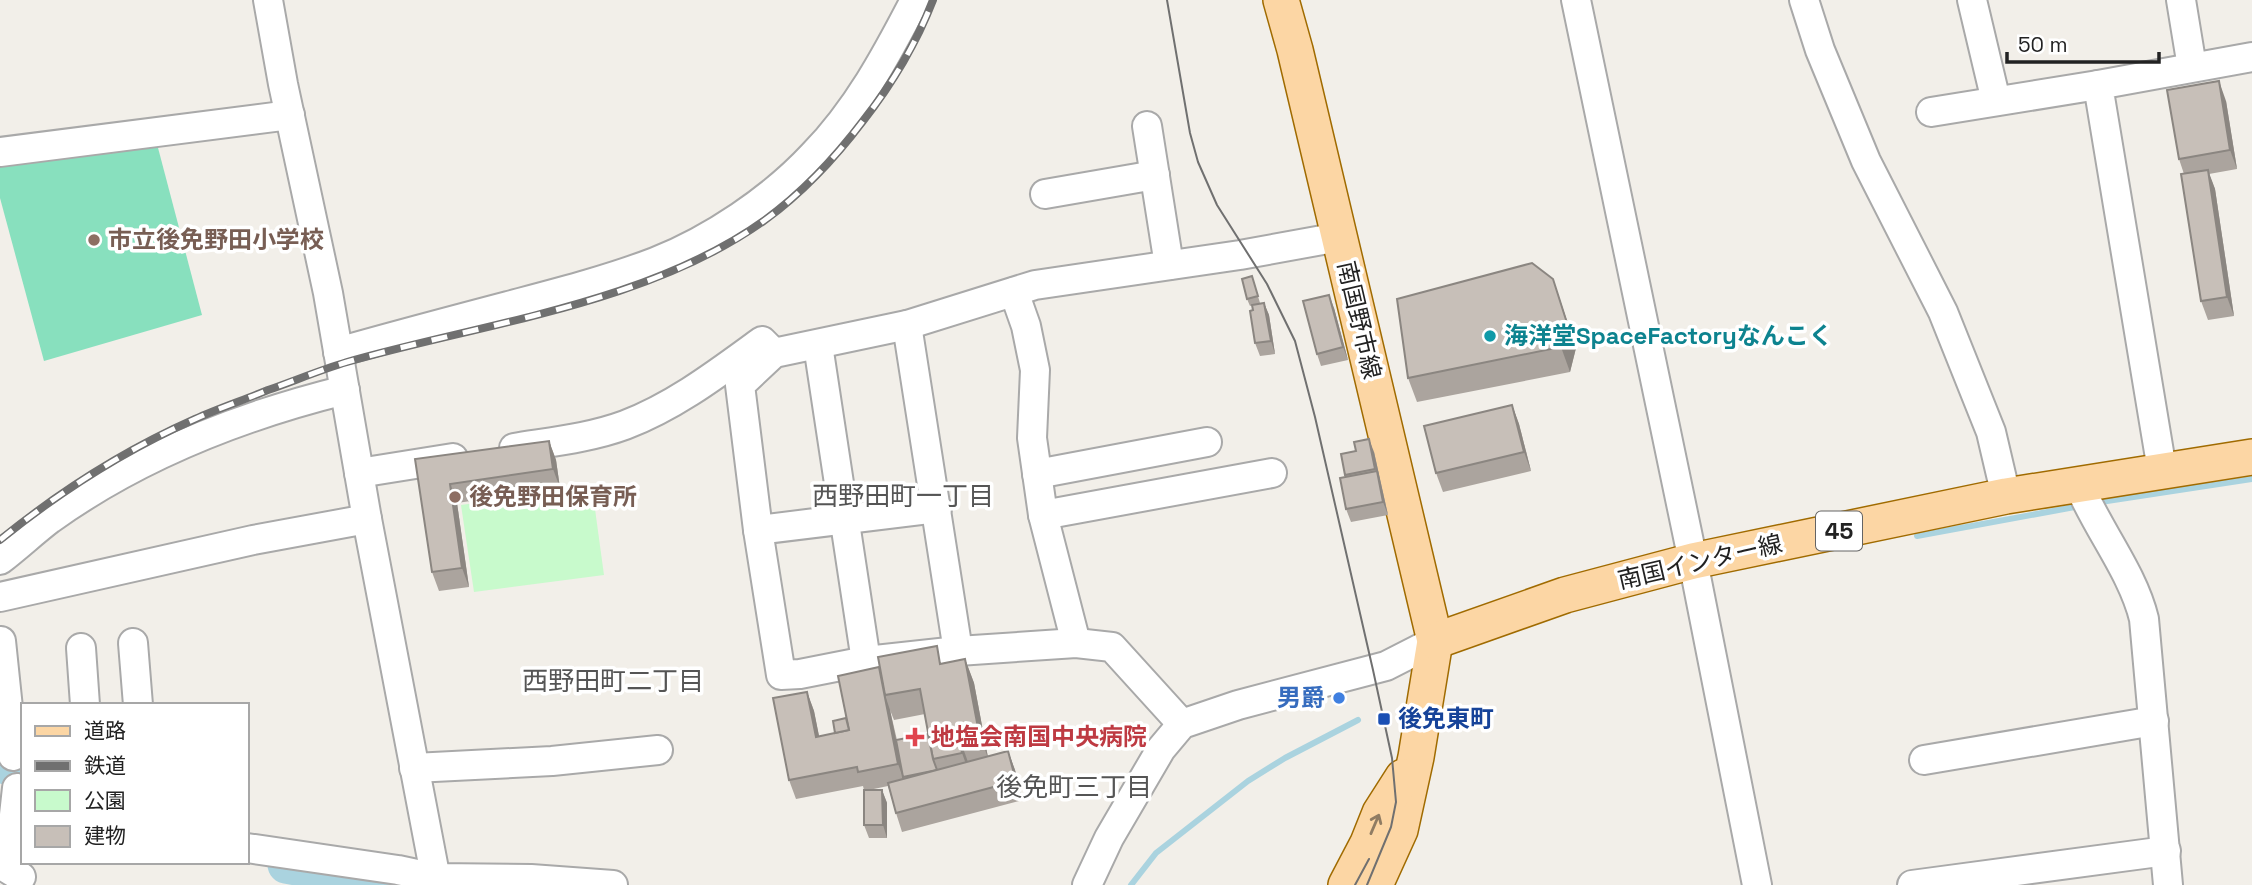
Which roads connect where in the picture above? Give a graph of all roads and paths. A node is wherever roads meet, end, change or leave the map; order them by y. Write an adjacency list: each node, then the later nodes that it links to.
1 (268, 0): 13 (street)
2 (915, 0): 23 (street)
3 (1281, 0): 18 (main road, 南国野市線)
4 (1576, 0): 40 (street)
5 (1804, 0): 33 (street)
6 (1972, 0): 11 (street)
7 (2181, 0): 9 (street)
8 (2252, 57): 9 (street)
9 (2192, 67): 10 (street)
10 (2098, 85): 11 (street); 28 (street)
11 (1996, 102): 12 (street)
12 (1931, 112)
13 (290, 115): 15 (street); 23 (street)
14 (1147, 126): 16 (street)
15 (0, 152)
16 (1155, 175): 17 (street); 19 (street)
17 (1045, 194)
18 (1339, 237): 19 (street); 42 (main road, 南国野市線)
19 (1169, 265): 20 (street)
20 (1014, 292): 21 (street); 31 (street)
21 (907, 325): 22 (street); 34 (street)
22 (818, 345): 24 (street); 37 (street)
23 (338, 352): 25 (street)
24 (774, 353): 30 (street); 38 (street)
25 (345, 390): 30 (street); 39 (street)
26 (1207, 442): 31 (street)
27 (2252, 457): 28 (main road, 南国インター線 / 45)
28 (2162, 470): 32 (main road, 南国インター線 / 45)
29 (1272, 472): 35 (street)
30 (359, 473): 36 (street)
31 (1037, 474): 35 (street)
32 (2079, 485): 33 (main road, 南国インター線 / 45); 51 (street)
33 (2006, 496): 40 (main road, 南国インター線 / 45)
34 (937, 508): 37 (street); 47 (street)
35 (1043, 515): 45 (street)
36 (367, 519): 41 (street); 57 (street)
37 (846, 519): 38 (street); 48 (street)
38 (758, 530): 48 (street)
39 (0, 560)
40 (1693, 561): 42 (main road, 南国インター線 / 45); 68 (street)
41 (0, 597)
42 (1434, 641): 52 (street); 55 (main road)
43 (2, 642): 54 (street)
44 (133, 643): 50 (street)
45 (1076, 643): 47 (street); 52 (street)
46 (81, 648): 49 (street)
47 (958, 651): 48 (street)
48 (866, 662)
49 (85, 703)
50 (138, 703)
51 (2154, 721): 56 (street); 60 (street)
52 (1182, 724): 65 (street)
53 (658, 750): 57 (street)
54 (12, 755)
55 (1416, 757): 66 (main road, one-way to 55); 67 (main road)
56 (1924, 760)
57 (414, 768): 62 (street)
58 (21, 789): 61 (street)
59 (248, 848): 62 (street)
60 (2166, 851): 63 (street); 70 (street)
61 (21, 877)
62 (436, 881): 64 (street)
63 (1974, 881): 69 (street)
64 (613, 885)
65 (1087, 885)
66 (1346, 885)
67 (1375, 885)
68 (1757, 885)
69 (1912, 885)
70 (2168, 885)

